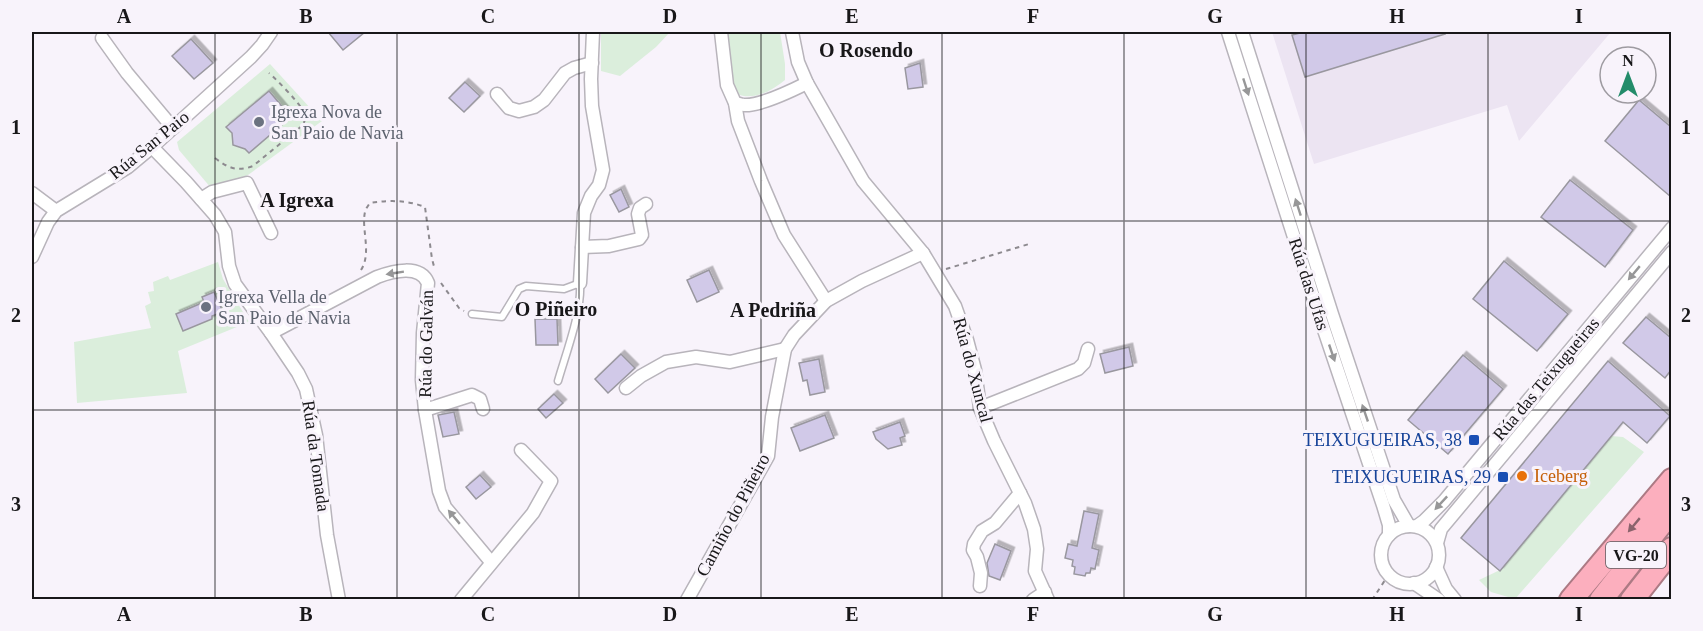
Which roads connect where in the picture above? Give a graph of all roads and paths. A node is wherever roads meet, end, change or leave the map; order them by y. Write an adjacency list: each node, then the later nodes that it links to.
1 (271, 32): 13 (street, Rúa San Paio)
2 (593, 32): 8 (street)
3 (721, 32): 12 (street)
4 (792, 32): 10 (street, Rúa do Xuncal)
5 (1228, 32): 44 (street, Rúa das Ufas, one-way to 44)
6 (1242, 32): 43 (street, Rúa das Ufas, one-way to 6)
7 (102, 38): 13 (street)
8 (592, 63): 11 (street); 23 (street)
9 (269, 73): 15 (path)
10 (807, 83): 12 (street); 25 (street, Rúa do Xuncal)
11 (497, 94)
12 (735, 103): 29 (street)
13 (173, 128): 14 (street, Rúa San Paio)
14 (152, 147): 17 (street, Rúa da Tomada); 19 (street, Rúa San Paio)
15 (215, 158)
16 (32, 193): 19 (street)
17 (201, 199): 21 (street); 31 (street, Rúa da Tomada)
18 (646, 204): 23 (street)
19 (56, 211): 26 (street, Rúa San Paio)
20 (1671, 228): 43 (street, Rúa das Teixugueiras, one-way to 43)
21 (271, 233)
22 (1029, 244): 27 (path)
23 (582, 247): 28 (street)
24 (1671, 252): 45 (street, Rúa das Teixugueiras)
25 (923, 253): 27 (street, Rúa do Xuncal); 29 (street, Camiño do Piñeiro)
26 (32, 258)
27 (934, 272): 36 (street, Rúa do Xuncal)
28 (580, 283): 30 (lane); 34 (lane)
29 (826, 301): 33 (street, Camiño do Piñeiro)
30 (472, 314)
31 (271, 333): 38 (street, Rúa do Galván, one-way to 31); 53 (street, Rúa da Tomada)
32 (1088, 348): 36 (street)
33 (785, 349): 35 (street); 55 (street, Camiño do Piñeiro)
34 (558, 381)
35 (626, 388)
36 (980, 408): 41 (street, Rúa do Xuncal)
37 (483, 409): 38 (street)
38 (425, 410): 47 (street, Rúa do Galván, one-way to 38)
39 (521, 450): 47 (street)
40 (1671, 480): 60 (highway, one-way to 60)
41 (1020, 493): 51 (street); 52 (street, Rúa do Xuncal)
42 (1671, 510): 61 (highway, VG-20)
43 (1413, 526): 44 (street); 45 (street, Rúa das Ufas)
44 (1389, 536): 49 (street, Rúa das Ufas)
45 (1437, 543): 48 (street)
46 (1671, 549): 62 (highway, VG-20)
47 (491, 562): 54 (street)
48 (1436, 567): 50 (street); 59 (street)
49 (1389, 574): 50 (street); 57 (path)
50 (1414, 583): 58 (street)
51 (980, 586)
52 (1046, 596): 56 (street)
53 (339, 600)
54 (460, 600)
55 (687, 600)
56 (1033, 600)
57 (1372, 600)
58 (1438, 600)
59 (1455, 600)
60 (1571, 600)
61 (1601, 600)
62 (1632, 600)

